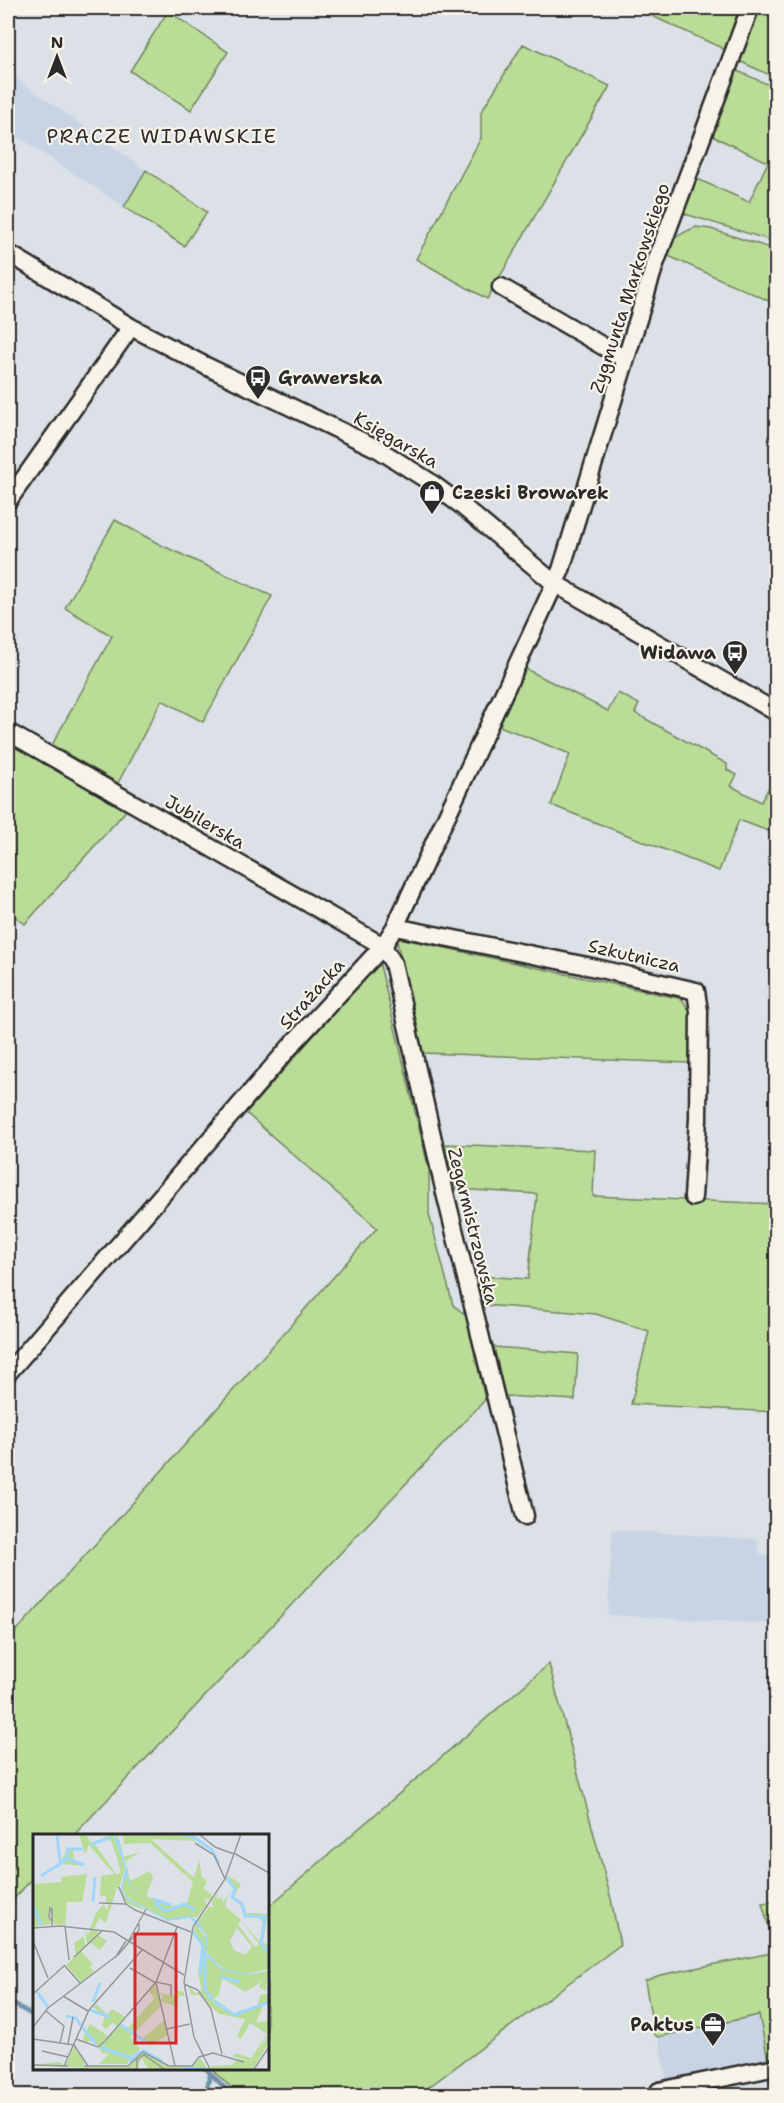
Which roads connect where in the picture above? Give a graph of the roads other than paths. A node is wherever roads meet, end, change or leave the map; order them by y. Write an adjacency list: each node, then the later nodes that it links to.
1 (750, 8): 5 (street, Zygmunta Markowskiego)
2 (8, 253): 4 (street, Księgarska)
3 (501, 287): 5 (street)
4 (131, 327): 6 (street); 7 (street, Księgarska)
5 (625, 359): 7 (street, Zygmunta Markowskiego)
6 (8, 501)
7 (554, 583): 8 (street, Księgarska); 10 (street, Strażacka)
8 (777, 712)
9 (8, 732): 11 (street, Jubilerska)
10 (395, 927): 11 (street, Strażacka); 12 (street, Szkutnicza)
11 (383, 946): 13 (street, Strażacka); 14 (street, Zegarmistrzowska)
12 (693, 1197)
13 (8, 1372)
14 (525, 1516)
15 (777, 2067): 16 (street)
16 (660, 2093)

